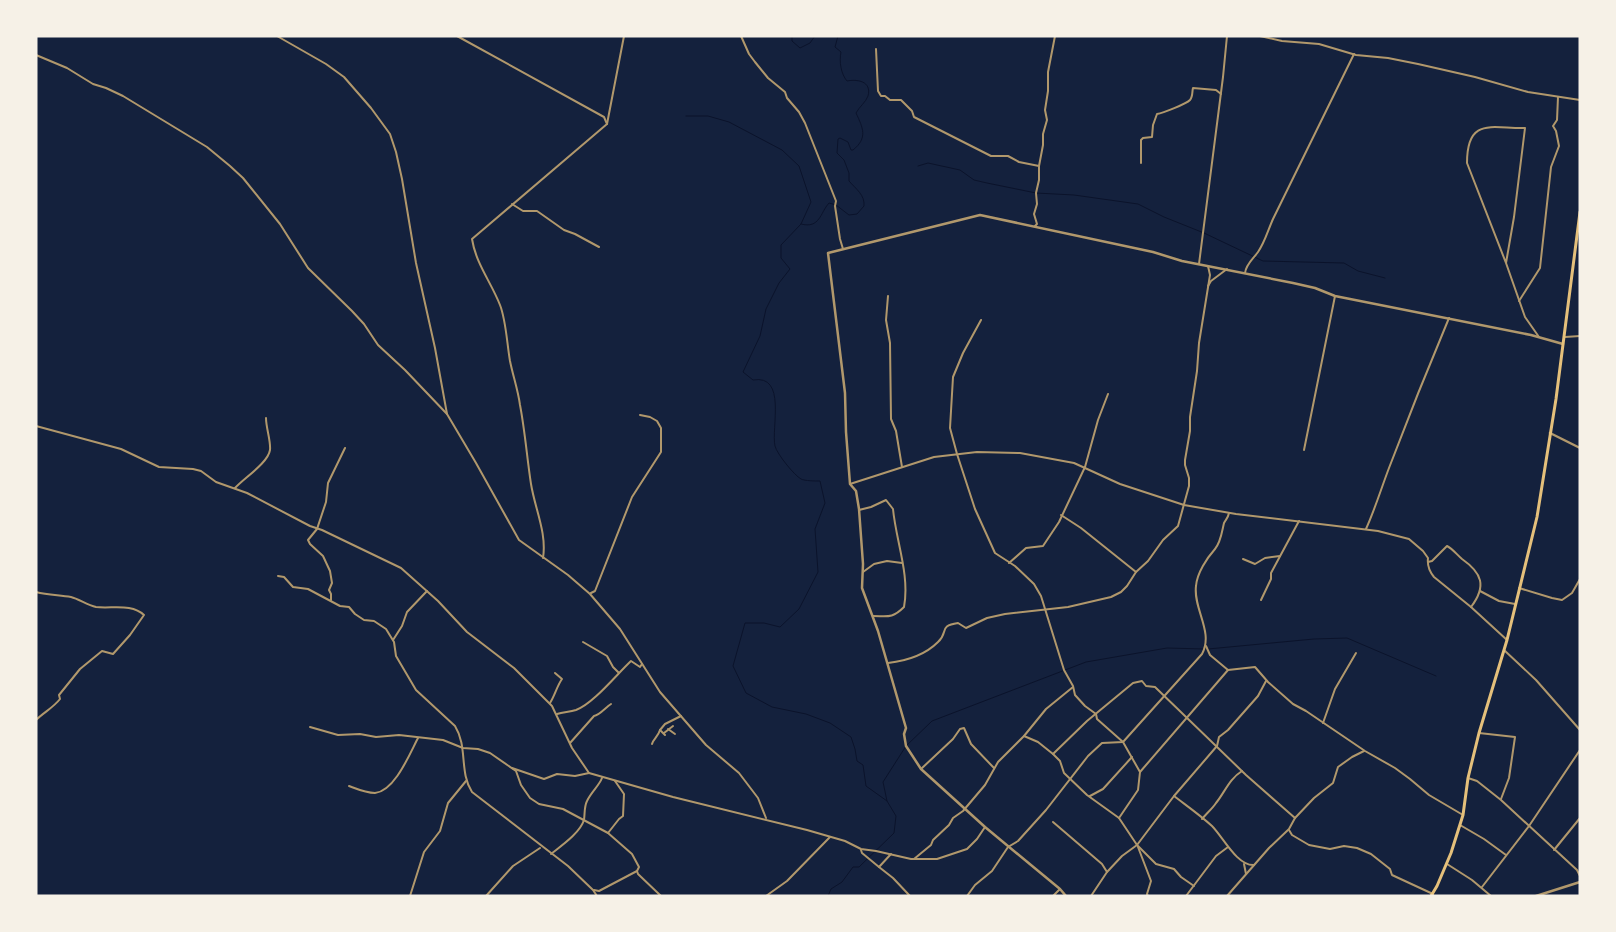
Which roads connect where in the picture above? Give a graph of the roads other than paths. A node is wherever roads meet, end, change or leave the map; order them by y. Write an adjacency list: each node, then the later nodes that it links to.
1 (277, 36): 38 (street)
2 (457, 36): 14 (street)
3 (624, 36): 14 (street)
4 (741, 36): 21 (street)
5 (1054, 36): 16 (street)
6 (1227, 36): 11 (street)
7 (1260, 36): 9 (street)
8 (876, 49): 16 (street)
9 (1354, 54): 12 (street); 26 (street)
10 (36, 55): 38 (street)
11 (1221, 94): 15 (street); 23 (street)
12 (1558, 97): 13 (street); 30 (street)
13 (1580, 100)
14 (607, 124): 17 (street)
15 (1141, 162)
16 (1039, 166): 19 (street)
17 (512, 204): 20 (street); 59 (street)
18 (1580, 215): 35 (main road)
19 (1035, 226): 21 (street); 23 (street)
20 (599, 247)
21 (843, 250): 49 (street)
22 (1506, 263): 22 (street); 30 (street)
23 (1199, 264): 24 (street)
24 (1208, 266): 25 (street); 27 (street)
25 (1227, 269): 26 (street); 27 (street)
26 (1245, 274): 29 (street)
27 (1208, 287): 51 (street)
28 (888, 296): 47 (street)
29 (1335, 296): 31 (street); 45 (street)
30 (1518, 302): 34 (street)
31 (1449, 318): 34 (street); 57 (street)
32 (981, 320): 46 (street)
33 (1580, 336): 35 (street)
34 (1539, 337): 36 (street)
35 (1564, 337): 36 (main road)
36 (1563, 344): 42 (main road)
37 (1108, 394): 48 (street)
38 (446, 414): 59 (street)
39 (640, 416): 72 (street)
40 (266, 418): 50 (street)
41 (36, 426): 50 (street)
42 (1550, 433): 44 (street); 68 (main road)
43 (345, 448): 56 (street)
44 (1580, 448)
45 (1304, 450)
46 (956, 454): 47 (street); 48 (street); 63 (street)
47 (902, 467): 49 (street)
48 (1085, 467): 51 (street); 54 (street)
49 (850, 484): 52 (street)
50 (235, 488): 56 (street)
51 (1184, 506): 53 (street); 65 (street)
52 (859, 510): 62 (street); 64 (street)
53 (1229, 513): 55 (street); 82 (street)
54 (1061, 515): 63 (street); 65 (street)
55 (1299, 521): 57 (street); 58 (street)
56 (317, 529): 69 (street); 73 (street)
57 (1366, 529): 61 (street)
58 (1280, 556): 60 (street); 74 (street)
59 (543, 558): 72 (street)
60 (1243, 559)
61 (1427, 562): 70 (street); 76 (street)
62 (902, 563): 64 (street); 78 (street)
63 (1009, 563): 77 (street)
64 (863, 572): 78 (street)
65 (1136, 572): 77 (street)
66 (278, 576): 73 (street)
67 (1580, 579): 68 (street)
68 (1519, 588): 75 (main road)
69 (427, 591): 79 (street); 93 (street)
70 (1480, 591): 75 (street); 76 (street)
71 (36, 592): 99 (street)
72 (590, 594): 86 (street)
73 (331, 600): 79 (street)
74 (1260, 600)
75 (1515, 604): 80 (main road)
76 (1471, 608): 80 (street)
77 (1045, 610): 85 (street); 91 (street)
78 (873, 616): 85 (street)
79 (392, 640): 114 (street)
80 (1506, 640): 83 (main road)
81 (583, 642): 88 (street)
82 (1206, 646): 87 (street); 92 (street)
83 (1504, 650): 105 (street); 106 (main road)
84 (1356, 653): 100 (street)
85 (888, 663): 121 (street)
86 (642, 664): 88 (street); 97 (street)
87 (1228, 670): 90 (street); 98 (street)
88 (619, 673): 95 (street)
89 (555, 674): 93 (street)
90 (1266, 680): 100 (street); 113 (street)
91 (1073, 686): 96 (street); 108 (street)
92 (1165, 696): 96 (street); 98 (street); 111 (street)
93 (550, 703): 95 (street)
94 (611, 704): 110 (street)
95 (557, 714): 110 (street)
96 (1096, 714): 111 (street); 117 (street)
97 (681, 716): 104 (street); 139 (street)
98 (1187, 719): 113 (street); 123 (street)
99 (36, 720)
100 (1323, 723): 116 (street)
101 (672, 726): 103 (street)
102 (310, 727): 109 (street)
103 (668, 729): 104 (street); 107 (street)
104 (660, 730): 112 (street)
105 (1580, 730)
106 (1479, 733): 126 (main road); 133 (street)
107 (675, 734)
108 (1024, 736): 117 (street); 120 (street)
109 (418, 738): 114 (street); 130 (street)
110 (570, 742): 124 (street)
111 (1122, 742): 118 (street); 127 (street)
112 (652, 744)
113 (1217, 746): 122 (street); 131 (street)
114 (464, 748): 119 (street); 129 (street)
115 (1580, 750): 144 (street)
116 (1365, 751): 135 (street); 137 (street)
117 (1053, 754): 127 (street)
118 (1132, 757): 123 (street); 132 (street)
119 (512, 768): 124 (street); 141 (street)
120 (994, 768): 121 (street); 134 (street)
121 (921, 769): 134 (street)
122 (1242, 771): 137 (street); 140 (street)
123 (1140, 772): 136 (street)
124 (589, 773): 125 (street)
125 (602, 777): 128 (street); 141 (street)
126 (1468, 778): 133 (street); 135 (main road)
127 (1071, 779): 132 (street); 151 (street)
128 (615, 780): 139 (street); 147 (street)
129 (466, 781): 150 (street); 174 (street)
130 (349, 786)
131 (1174, 796): 140 (street); 149 (street)
132 (1089, 797): 136 (street)
133 (1501, 800): 144 (street)
134 (964, 809): 145 (street); 158 (street)
135 (1463, 815): 143 (main road)
136 (1119, 818): 149 (street)
137 (1296, 818): 146 (street)
138 (1580, 818): 154 (street)
139 (766, 819): 148 (street)
140 (1202, 819): 152 (street)
141 (584, 821): 147 (street); 155 (street)
142 (1053, 822): 164 (street)
143 (1460, 825): 157 (street); 160 (main road)
144 (1529, 826): 154 (street); 157 (street)
145 (985, 827): 151 (street); 158 (street)
146 (1289, 829): 161 (street); 173 (street)
147 (608, 834): 163 (street)
148 (830, 837): 153 (street); 178 (street)
149 (1138, 845): 164 (street); 168 (street); 172 (street)
150 (540, 847): 155 (street); 175 (street)
151 (1008, 847): 170 (street); 180 (street)
152 (1228, 848): 159 (street); 168 (street)
153 (861, 849): 156 (street); 162 (street)
154 (1554, 850): 166 (street)
155 (551, 854): 171 (street)
156 (890, 854): 158 (street); 162 (street)
157 (1506, 855): 169 (street)
158 (914, 859)
159 (1244, 862): 161 (street); 165 (street)
160 (1447, 864): 169 (street); 173 (main road)
161 (1255, 865): 165 (street)
162 (879, 867): 179 (street)
163 (637, 871): 171 (street); 177 (street)
164 (1107, 872): 183 (street)
165 (1246, 874): 185 (street)
166 (1580, 876)
167 (1580, 882): 187 (street)
168 (1194, 886): 184 (street)
169 (1482, 887): 186 (street)
170 (1060, 889): 181 (street); 182 (street)
171 (593, 890): 176 (street)
172 (1147, 895)
173 (1433, 895)
174 (410, 896)
175 (486, 896)
176 (597, 896)
177 (661, 896)
178 (766, 896)
179 (910, 896)
180 (967, 896)
181 (1053, 896)
182 (1066, 896)
183 (1091, 896)
184 (1186, 896)
185 (1226, 896)
186 (1492, 896)
187 (1536, 896)

